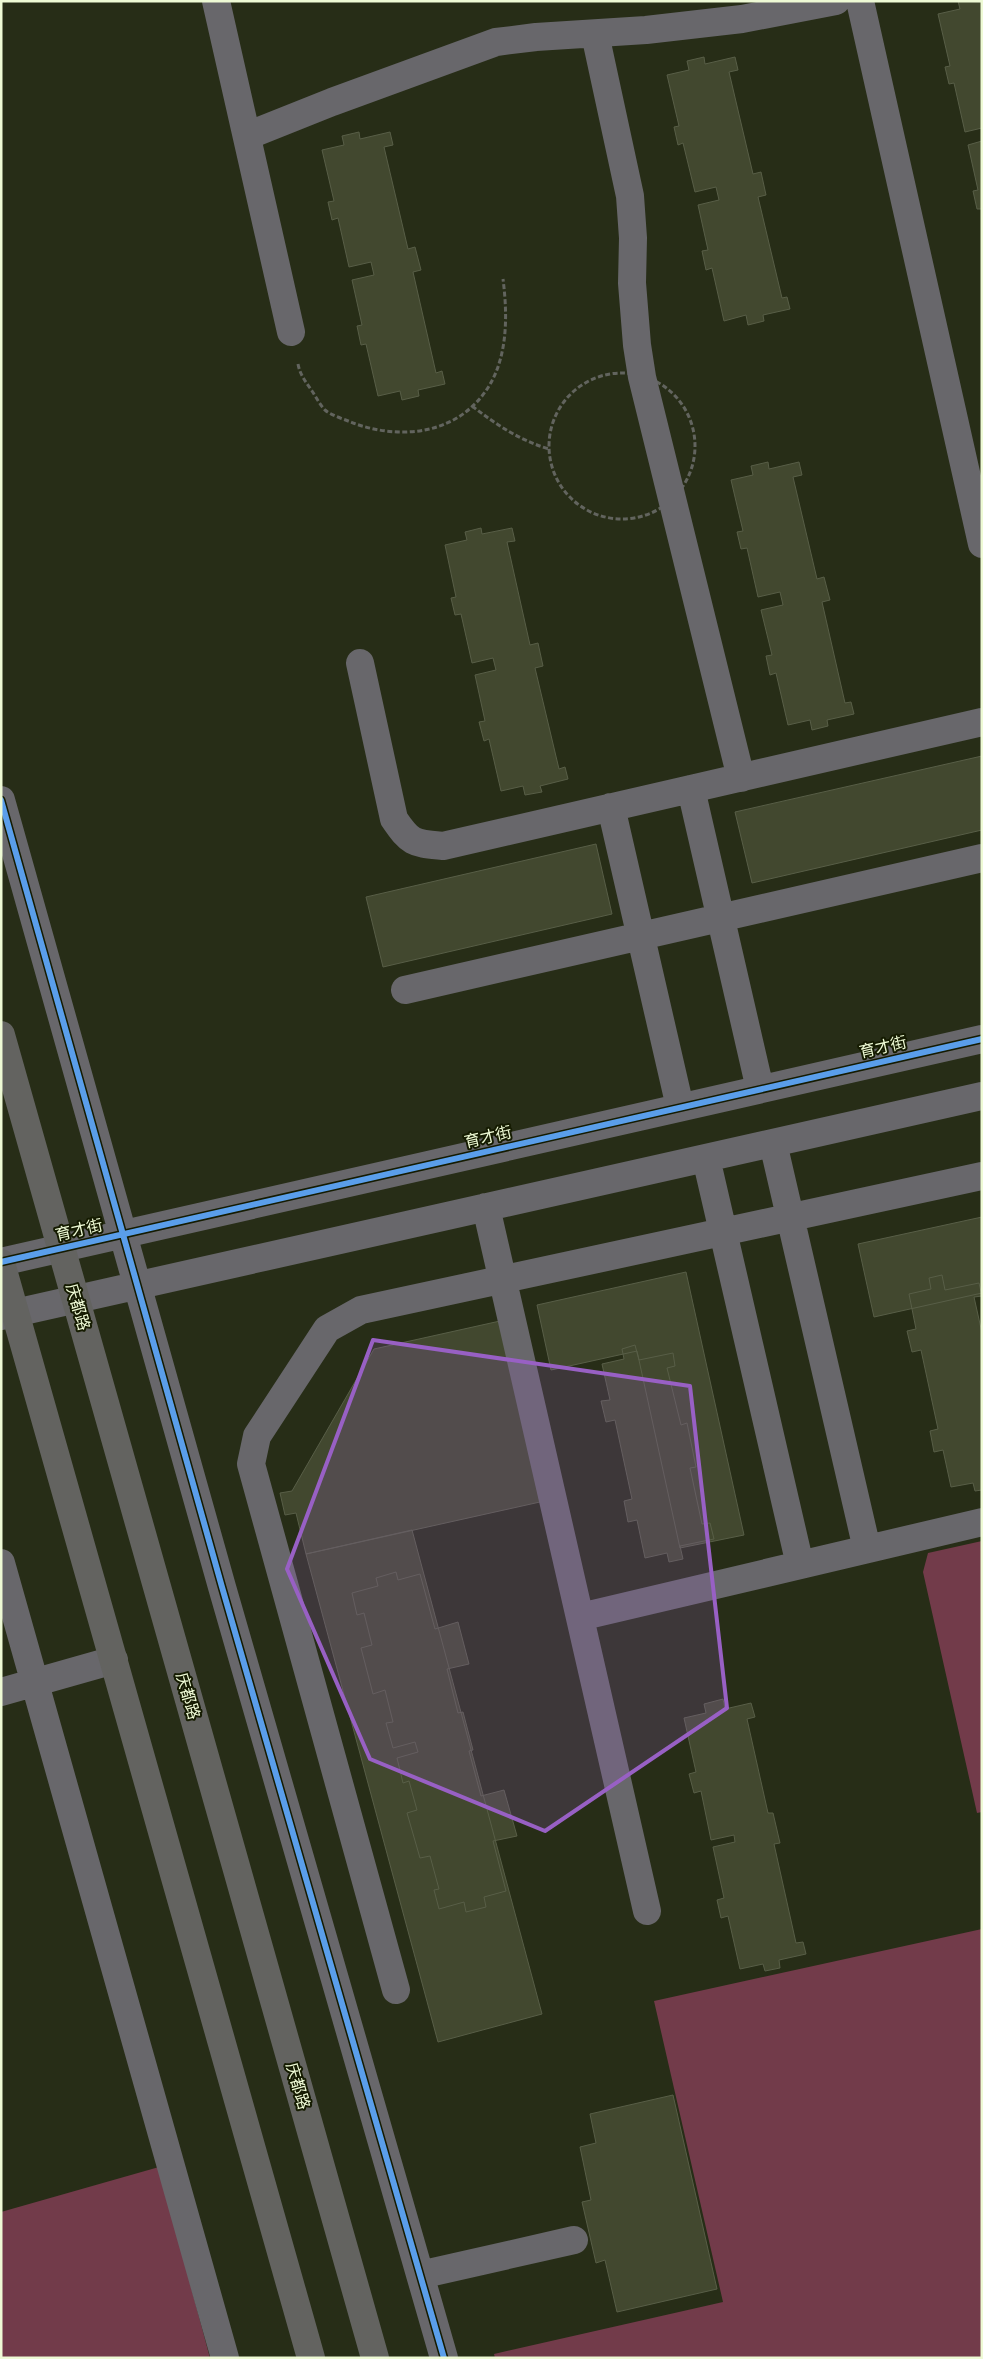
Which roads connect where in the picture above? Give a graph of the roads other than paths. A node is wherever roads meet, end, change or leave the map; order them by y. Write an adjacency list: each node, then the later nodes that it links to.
1 (216, 1): 5 (street)
2 (836, 1): 4 (street)
3 (860, 1): 7 (street)
4 (595, 34): 5 (street); 10 (street)
5 (247, 136): 6 (street)
6 (291, 332)
7 (982, 544)
8 (360, 663): 13 (street)
9 (982, 722): 10 (street)
10 (741, 778): 11 (street)
11 (691, 789): 13 (street); 15 (street)
12 (1, 800): 29 (street)
13 (611, 807): 16 (street)
14 (982, 858): 15 (street)
15 (721, 918): 16 (street); 20 (street)
16 (640, 936): 17 (street); 22 (street)
17 (405, 990)
18 (1, 1035): 30 (highway, 庆都路)
19 (982, 1039): 20 (street, 育才街)
20 (760, 1089): 22 (street, 育才街)
21 (982, 1096): 23 (street)
22 (680, 1108): 29 (street, 育才街)
23 (773, 1143): 24 (street); 27 (street)
24 (706, 1158): 26 (street); 28 (street)
25 (982, 1176): 27 (street)
26 (486, 1207): 32 (street); 33 (street)
27 (790, 1218): 28 (street); 37 (street)
28 (724, 1232): 32 (street); 39 (street)
29 (123, 1234): 30 (street, 育才街); 33 (street)
30 (61, 1248): 31 (street, 育才街); 34 (highway, 庆都路)
31 (1, 1262): 35 (highway)
32 (502, 1280): 40 (street); 45 (street)
33 (138, 1286): 34 (street); 47 (street)
34 (76, 1300): 35 (street); 50 (highway, 庆都路)
35 (8, 1315): 41 (highway)
36 (982, 1522): 37 (street)
37 (867, 1549): 39 (street)
38 (1, 1563): 42 (street)
39 (800, 1565): 40 (street)
40 (580, 1616): 44 (street)
41 (114, 1660): 42 (street); 49 (highway)
42 (35, 1683): 43 (street); 48 (street)
43 (1, 1692)
44 (647, 1911)
45 (396, 1990)
46 (574, 2240): 47 (street)
47 (420, 2275): 51 (street)
48 (225, 2358)
49 (311, 2358)
50 (375, 2358)
51 (444, 2358)

